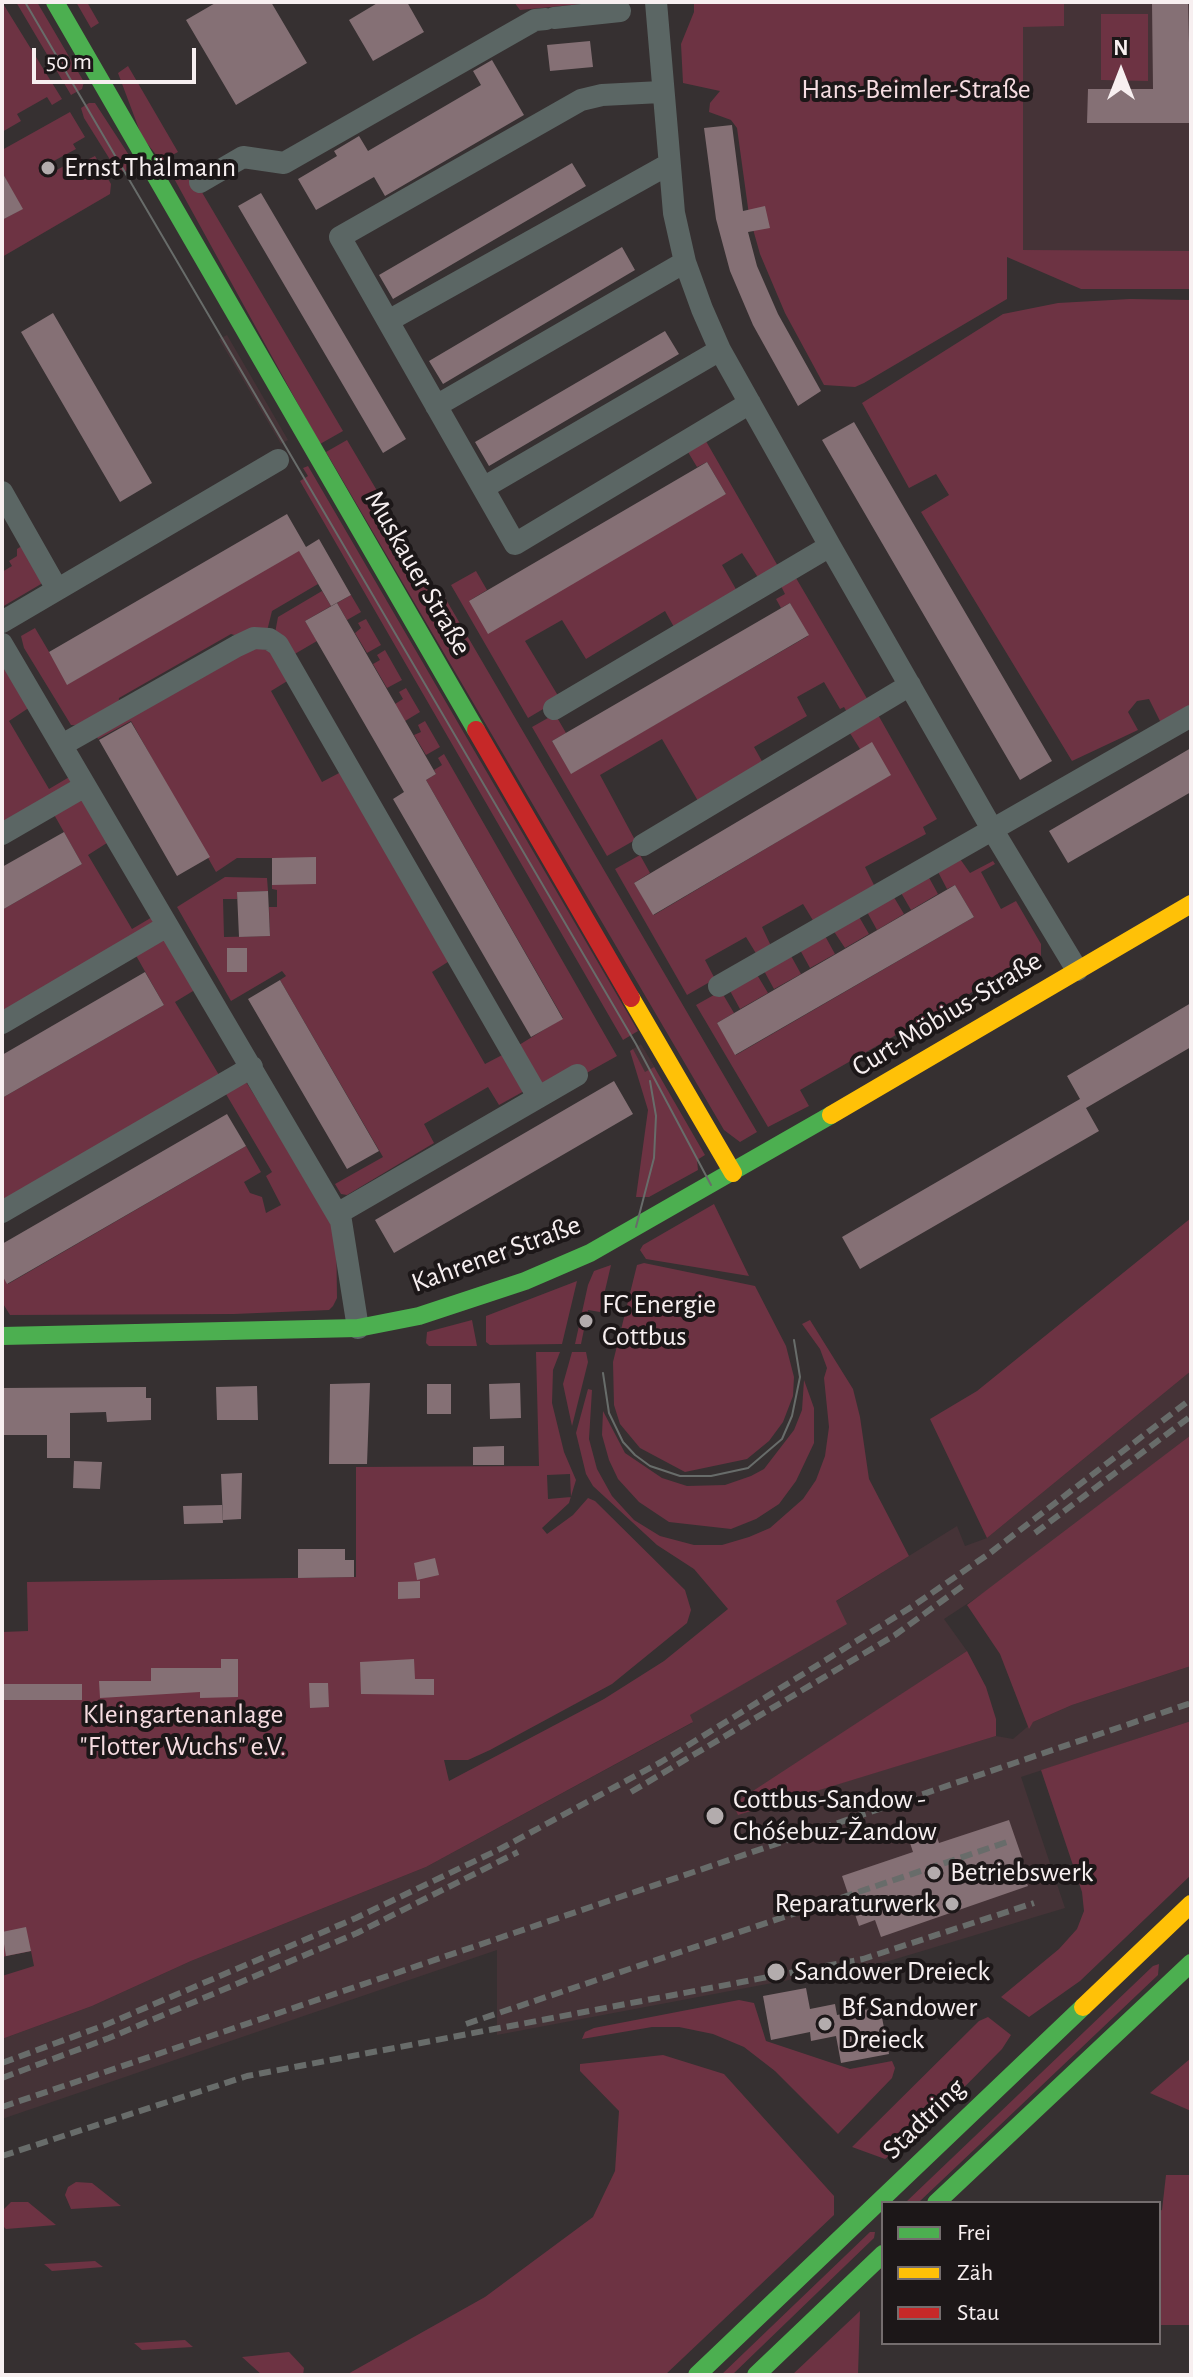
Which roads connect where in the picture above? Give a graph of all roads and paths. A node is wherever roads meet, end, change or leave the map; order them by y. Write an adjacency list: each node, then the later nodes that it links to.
1 (55, 2): 35 (street, Muskauer Straße)
2 (656, 2): 4 (street)
3 (620, 11): 6 (street)
4 (661, 92): 5 (street); 8 (street)
5 (669, 164): 7 (street); 8 (street)
6 (200, 182)
7 (685, 262): 9 (street); 11 (street)
8 (388, 321): 11 (street)
9 (720, 350): 10 (street); 13 (street)
10 (750, 403): 13 (street); 15 (street)
11 (436, 406): 13 (street)
12 (278, 460): 16 (street)
13 (483, 488)
14 (2, 492): 16 (street)
15 (830, 546): 19 (street); 20 (street)
16 (57, 589): 17 (street)
17 (2, 622)
18 (2, 644): 22 (street)
19 (910, 685): 24 (street); 26 (street)
20 (554, 709)
21 (1191, 716): 24 (street)
22 (62, 745): 23 (street); 34 (street)
23 (85, 786): 25 (street); 28 (street)
24 (992, 829): 29 (street); 30 (street)
25 (2, 834)
26 (643, 845)
27 (1191, 904): 29 (street, Curt-Möbius-Straße)
28 (164, 920): 31 (street); 32 (street)
29 (1077, 970): 35 (street, Curt-Möbius-Straße)
30 (719, 986)
31 (2, 1023)
32 (252, 1067): 36 (street); 37 (street)
33 (577, 1075): 34 (street)
34 (538, 1097): 37 (street)
35 (733, 1173): 38 (street, Kahrener Straße)
36 (2, 1212)
37 (337, 1214): 38 (street)
38 (358, 1328): 39 (street, Kahrener Straße)
39 (2, 1336)
40 (1191, 1904): 44 (street, Stadtring)
41 (1191, 1963): 42 (street)
42 (938, 2201)
43 (881, 2256): 45 (street)
44 (697, 2375)
45 (756, 2375)

